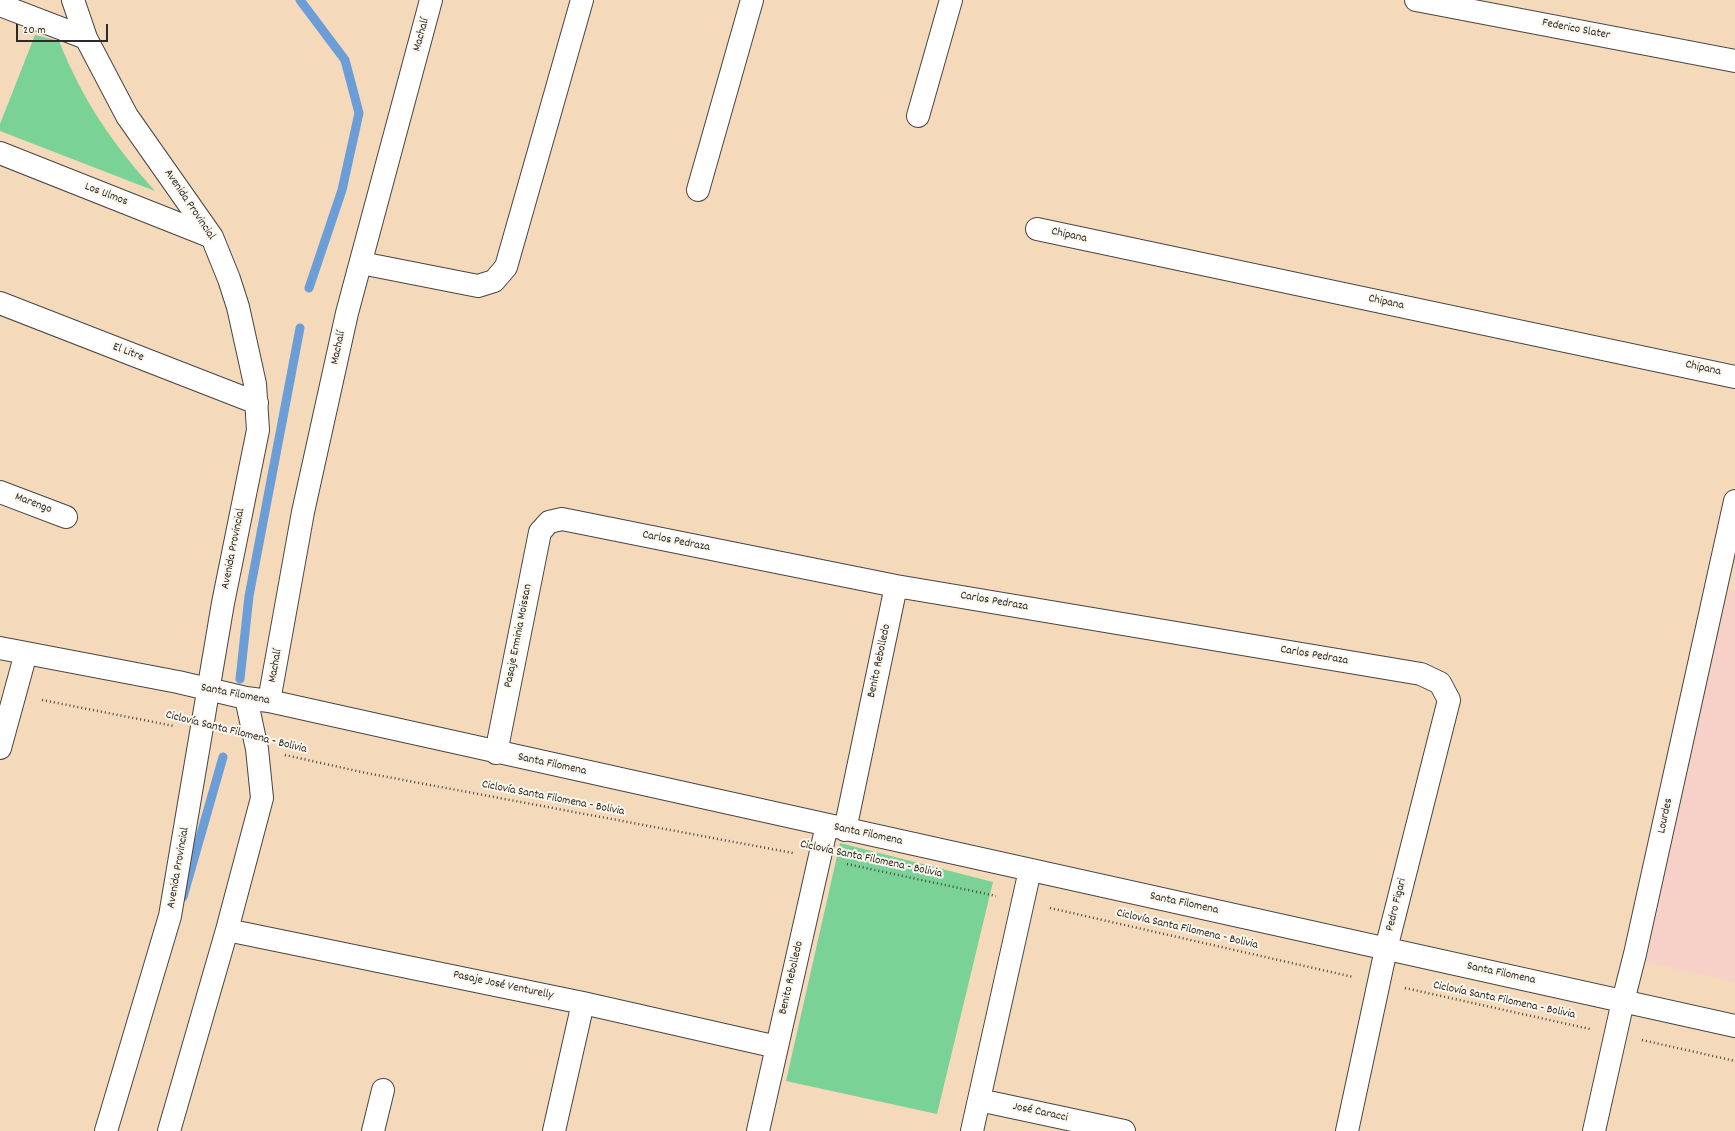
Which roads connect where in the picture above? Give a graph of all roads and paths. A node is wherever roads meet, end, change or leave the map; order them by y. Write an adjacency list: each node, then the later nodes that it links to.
1 (74, 0): 8 (street, Avenida Provincial)
2 (431, 0): 15 (street, Machalí)
3 (582, 0): 15 (street)
4 (752, 0): 12 (street)
5 (951, 0): 10 (street)
6 (1416, 0): 9 (street, Federico Slater)
7 (0, 5): 8 (street)
8 (86, 38): 14 (street, Avenida Provincial)
9 (1735, 61)
10 (918, 116)
11 (0, 153): 14 (street, Los Ulmos)
12 (698, 190)
13 (1037, 229): 17 (street, Chipana)
14 (212, 236): 18 (street, Avenida Provincial)
15 (361, 263): 30 (street, Machalí)
16 (0, 302): 18 (street, El Litre)
17 (1735, 377)
18 (256, 403): 27 (street, Avenida Provincial)
19 (0, 492): 21 (street, Marengo)
20 (1735, 501): 42 (street, Lourdes)
21 (66, 517)
22 (549, 522): 23 (street, Carlos Pedraza); 34 (street, Pasaje Erminia Moissan)
23 (896, 586): 26 (street, Carlos Pedraza); 35 (street, Benito Rebolledo)
24 (0, 648): 25 (street, Santa Filomena)
25 (26, 653): 27 (street, Santa Filomena); 28 (street)
26 (1440, 682): 40 (street, Pedro Figari)
27 (210, 690): 29 (street, Santa Filomena); 31 (street, Avenida Provincial)
28 (14, 695): 31 (path, Ciclovía Santa Filomena - Bolivia); 32 (street)
29 (246, 698): 30 (street, Santa Filomena); 33 (street)
30 (269, 701): 34 (street, Santa Filomena)
31 (202, 732): 50 (street, Avenida Provincial)
32 (0, 748)
33 (257, 749): 36 (path, Ciclovía Santa Filomena - Bolivia); 39 (street)
34 (496, 752): 35 (street, Santa Filomena)
35 (836, 828): 36 (street, Benito Rebolledo); 37 (street, Santa Filomena)
36 (819, 858): 38 (path, Ciclovía Santa Filomena - Bolivia); 46 (street, Benito Rebolledo)
37 (1030, 870): 38 (street); 40 (street, Santa Filomena)
38 (1023, 902): 41 (path, Ciclovía Santa Filomena - Bolivia); 49 (street)
39 (228, 930): 43 (street, Pasaje José Venturelly); 51 (street)
40 (1386, 949): 41 (street, Pedro Figari); 42 (street, Santa Filomena)
41 (1379, 982): 45 (path, Ciclovía Santa Filomena - Bolivia); 57 (street, Pedro Figari)
42 (1623, 1001): 44 (street, Santa Filomena); 45 (street, Lourdes)
43 (583, 1003): 46 (street, Pasaje José Venturelly); 53 (street)
44 (1735, 1026)
45 (1615, 1034): 47 (path, Ciclovía Santa Filomena - Bolivia); 58 (street, Lourdes)
46 (777, 1047): 54 (street, Benito Rebolledo)
47 (1735, 1061)
48 (383, 1090): 52 (street)
49 (979, 1100): 55 (street); 56 (street, José Caracci)
50 (106, 1131)
51 (168, 1131)
52 (373, 1131)
53 (554, 1131)
54 (758, 1131)
55 (972, 1131)
56 (1124, 1131)
57 (1347, 1131)
58 (1594, 1131)

